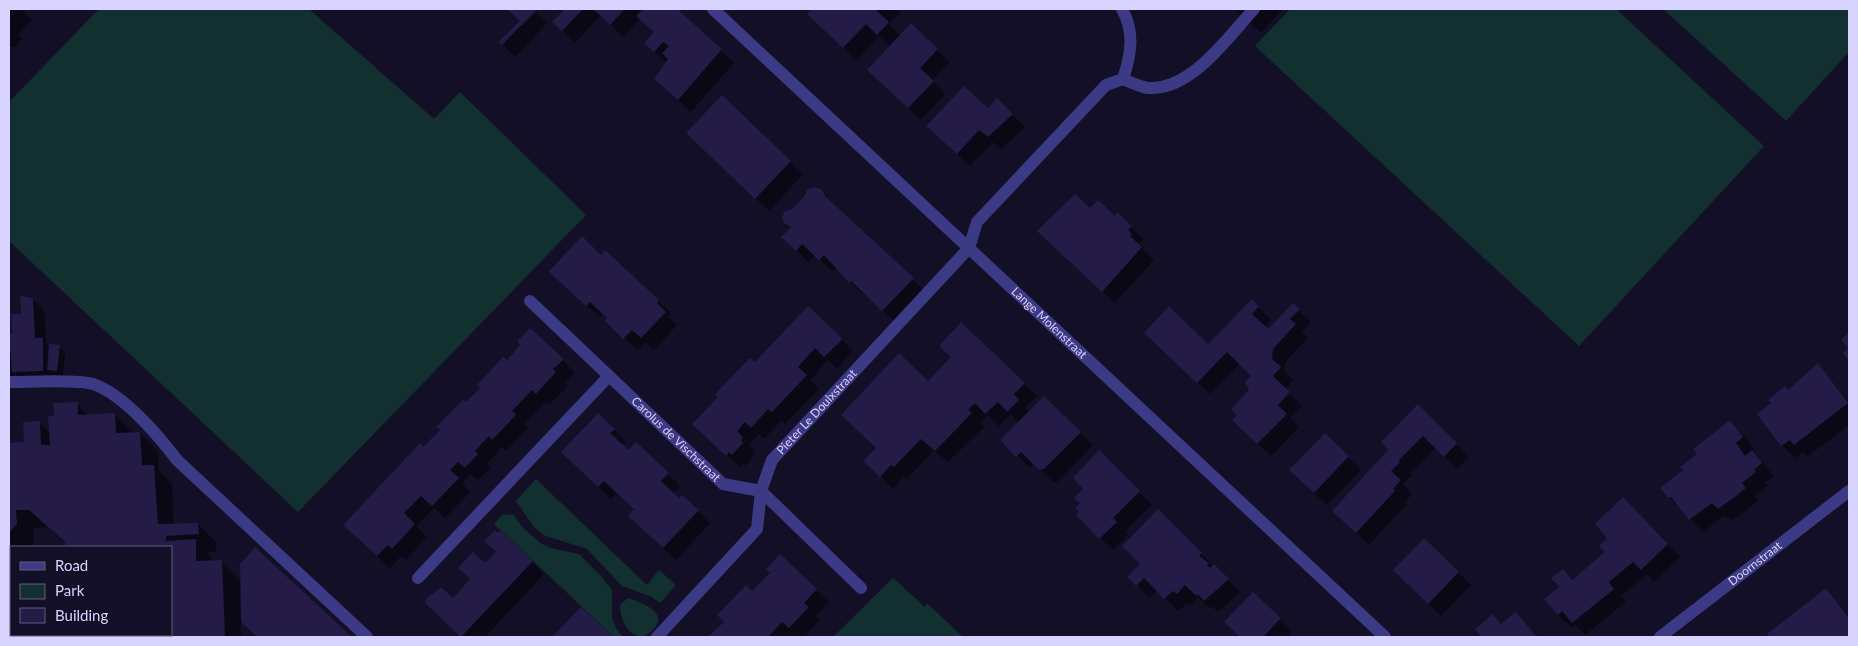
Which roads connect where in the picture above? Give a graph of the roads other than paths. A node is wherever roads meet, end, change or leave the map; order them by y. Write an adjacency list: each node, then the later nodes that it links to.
1 (713, 9): 5 (street, Lange Molenstraat)
2 (1122, 9): 4 (street)
3 (1254, 9): 4 (street)
4 (1123, 79): 5 (street)
5 (969, 248): 10 (street, Pieter Le Doulxstraat); 15 (street, Lange Molenstraat)
6 (530, 301): 7 (street, Carolus de Vischstraat)
7 (609, 376): 10 (street, Carolus de Vischstraat); 11 (street)
8 (9, 382): 13 (street)
9 (1849, 490): 16 (street, Doornstraat)
10 (762, 492): 12 (street); 14 (street, Pieter Le Doulxstraat)
11 (418, 578)
12 (861, 588)
13 (367, 637)
14 (657, 637)
15 (1385, 637)
16 (1660, 637)

